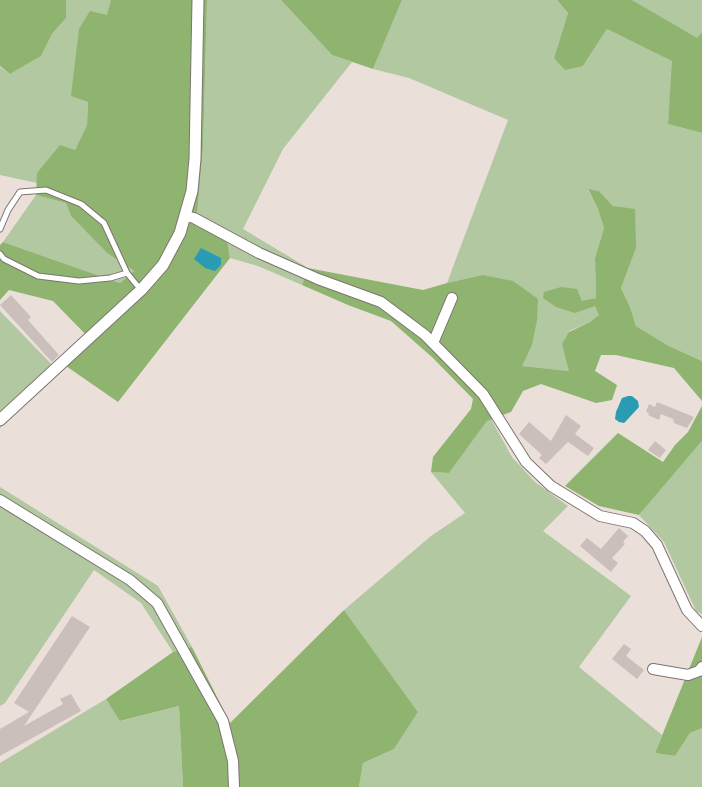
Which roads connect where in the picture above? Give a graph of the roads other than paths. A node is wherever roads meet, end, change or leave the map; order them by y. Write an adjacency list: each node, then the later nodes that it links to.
1 (198, 0): 2 (street)
2 (186, 216): 6 (street); 8 (street)
3 (0, 229): 5 (lane)
4 (0, 254): 5 (lane)
5 (127, 273): 6 (lane)
6 (141, 290): 9 (street)
7 (452, 298): 8 (street)
8 (433, 343): 11 (street)
9 (0, 420)
10 (0, 500): 14 (street)
11 (702, 626)
12 (702, 667): 13 (street)
13 (653, 669)
14 (234, 787)

